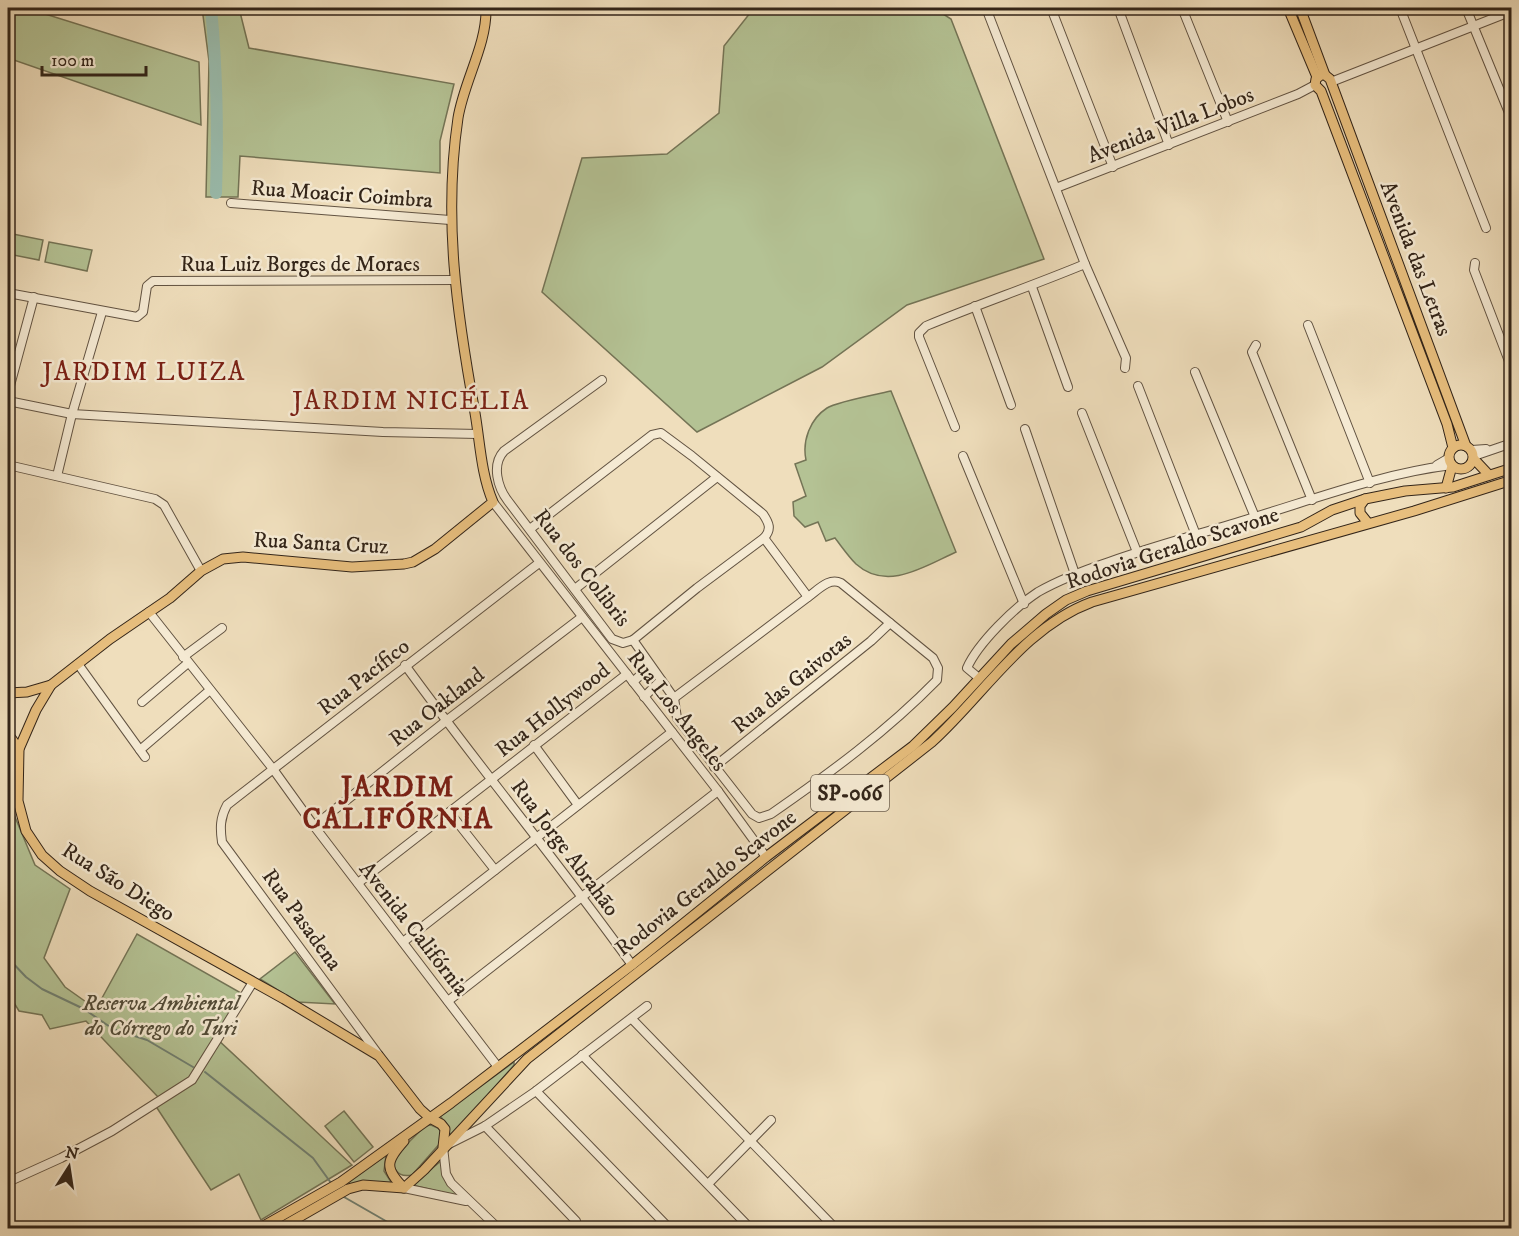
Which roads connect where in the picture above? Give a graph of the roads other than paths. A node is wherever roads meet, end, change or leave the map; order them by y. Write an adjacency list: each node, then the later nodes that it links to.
1 (486, 8): 20 (main road)
2 (986, 8): 18 (street)
3 (1051, 8): 17 (street)
4 (1118, 8): 16 (street)
5 (1182, 8): 15 (street)
6 (1288, 8): 13 (main road, Avenida das Letras)
7 (1300, 8): 13 (main road, Avenida das Letras)
8 (1400, 8): 12 (street)
9 (1466, 8): 11 (street)
10 (1512, 12): 11 (street, Avenida Villa Lobos)
11 (1473, 26): 12 (street, Avenida Villa Lobos); 14 (street)
12 (1416, 48): 13 (street, Avenida Villa Lobos); 21 (street)
13 (1323, 83): 15 (street, Avenida Villa Lobos); 47 (main road, Avenida das Letras); 48 (main road, Avenida das Letras)
14 (1512, 120)
15 (1228, 122): 16 (street, Avenida Villa Lobos)
16 (1169, 144): 17 (street, Avenida Villa Lobos)
17 (1113, 166): 18 (street, Avenida Villa Lobos)
18 (1056, 188): 23 (street)
19 (231, 203): 20 (street, Rua Moacir Coimbra)
20 (450, 220): 24 (main road)
21 (1486, 228)
22 (1475, 263): 33 (street)
23 (1085, 264): 25 (street); 32 (street)
24 (455, 280): 29 (street, Rua Luiz Borges de Moraes); 45 (main road)
25 (1032, 287): 28 (street); 37 (street)
26 (8, 293): 27 (street)
27 (34, 297): 29 (street); 38 (street)
28 (975, 306): 40 (street); 43 (street)
29 (102, 312): 42 (street)
30 (1308, 325): 57 (street)
31 (1256, 345): 62 (street)
32 (1125, 368)
33 (1512, 369)
34 (1195, 372): 65 (street)
35 (602, 380): 67 (street, Rua dos Colibris)
36 (1138, 386): 68 (street)
37 (1068, 387)
38 (8, 393)
39 (8, 401): 42 (street)
40 (1011, 405)
41 (1082, 413): 70 (street)
42 (72, 414): 45 (street); 54 (street)
43 (955, 426)
44 (1025, 429): 73 (street)
45 (478, 434): 63 (main road)
46 (1512, 443): 48 (street)
47 (1453, 448): 48 (main road); 50 (main road)
48 (1471, 453): 50 (main road); 53 (main road)
49 (963, 456): 76 (street)
50 (1451, 463): 57 (street); 59 (main road)
51 (8, 465): 54 (street)
52 (1512, 468): 53 (main road, Rodovia Geraldo Scavone / SP-066)
53 (1489, 475): 58 (main road); 59 (main road, Rodovia Geraldo Scavone / SP-066)
54 (57, 476): 72 (street)
55 (717, 477): 67 (street); 69 (street); 74 (street)
56 (1512, 480): 58 (main road, Rodovia Geraldo Scavone / SP-066)
57 (1370, 483): 62 (street)
58 (1486, 487): 64 (main road, Rodovia Geraldo Scavone / SP-066)
59 (1446, 488): 60 (main road, Rodovia Geraldo Scavone / SP-066)
60 (1405, 491): 61 (main road, Rodovia Geraldo Scavone / SP-066); 64 (main road)
61 (1365, 499): 66 (main road); 87 (main road, Rodovia Geraldo Scavone / SP-066)
62 (1312, 500): 65 (street)
63 (493, 502): 71 (street, Rua Los Angeles); 72 (main road, Rua Santa Cruz)
64 (1414, 511): 66 (main road, Rodovia Geraldo Scavone / SP-066)
65 (1255, 517): 68 (street)
66 (1368, 523): 133 (main road, Rodovia Geraldo Scavone / SP-066)
67 (530, 529): 74 (street, Rua dos Colibris)
68 (1196, 535): 70 (street)
69 (764, 538): 75 (street); 81 (street)
70 (1137, 552): 73 (street)
71 (539, 563): 78 (street, Rua Los Angeles); 84 (street, Rua Pacífico)
72 (201, 571): 77 (main road)
73 (1075, 574): 76 (street)
74 (575, 589): 81 (street, Rua dos Colibris)
75 (808, 597): 79 (street); 95 (street)
76 (1023, 604): 87 (street)
77 (149, 612): 82 (street, Avenida Califórnia); 83 (main road, Rua São Diego)
78 (582, 617): 86 (street, Rua Los Angeles); 98 (street, Rua Oakland)
79 (890, 623): 103 (street, Rua das Gaivotas); 103 (street, Rua dos Colibris)
80 (222, 628): 82 (street)
81 (633, 640): 85 (street, Rua dos Colibris)
82 (186, 660): 91 (street, Avenida Califórnia); 96 (street)
83 (78, 664): 90 (main road, Rua São Diego); 91 (street)
84 (405, 665): 98 (street, Rua Jorge Abrahão); 104 (street, Rua Pacífico)
85 (650, 666): 88 (street, Rua dos Colibris); 89 (street)
86 (627, 674): 89 (street, Rua Los Angeles); 101 (street, Rua Hollywood)
87 (979, 678): 112 (main road, Rodovia Geraldo Scavone / SP-066)
88 (661, 680): 94 (street); 95 (street, Rua dos Colibris)
89 (633, 682): 94 (street, Rua Los Angeles)
90 (51, 685): 92 (main road); 97 (main road, Rua São Diego)
91 (210, 690): 104 (street, Avenida Califórnia)
92 (27, 692): 93 (main road); 97 (main road)
93 (8, 693)
94 (644, 697): 99 (street, Rua Los Angeles)
95 (674, 698): 103 (street, Rua dos Colibris)
96 (142, 702)
97 (36, 710): 102 (main road, Rua São Diego)
98 (446, 721): 105 (street, Rua Jorge Abrahão); 110 (street, Rua Oakland)
99 (672, 732): 106 (street, Rua Los Angeles); 107 (street)
100 (8, 734): 102 (main road)
101 (534, 745): 105 (street, Rua Hollywood); 107 (street)
102 (19, 749): 118 (main road, Rua São Diego)
103 (714, 767)
104 (273, 769): 109 (street, Rua Pacífico); 110 (street, Avenida Califórnia)
105 (491, 778): 108 (street, Rua Hollywood); 111 (street, Rua Jorge Abrahão)
106 (718, 791): 112 (street, Rua Los Angeles); 115 (street)
107 (578, 805): 111 (street)
108 (450, 813): 113 (street); 114 (street, Rua Hollywood)
109 (220, 825): 122 (street, Rua Pasadena)
110 (314, 826): 114 (street, Avenida Califórnia)
111 (537, 836): 113 (street); 115 (street, Rua Jorge Abrahão)
112 (766, 857): 117 (main road, Rodovia Geraldo Scavone / SP-066)
113 (495, 870): 116 (street)
114 (358, 884): 116 (street, Avenida Califórnia)
115 (582, 896): 117 (street, Rua Jorge Abrahão); 119 (street)
116 (403, 942): 119 (street, Avenida Califórnia)
117 (632, 965): 126 (main road, Rodovia Geraldo Scavone / SP-066)
118 (253, 982): 123 (main road, Rua São Diego); 134 (street)
119 (448, 1001): 126 (street, Avenida Califórnia)
120 (647, 1006): 121 (street)
121 (632, 1019): 124 (street); 132 (street)
122 (362, 1033): 123 (street); 125 (street, Rua Pasadena)
123 (354, 1041): 125 (main road, Rua São Diego)
124 (582, 1055): 127 (street); 135 (street)
125 (379, 1056): 128 (main road, Rua Pasadena)
126 (498, 1067): 128 (main road, Rodovia Geraldo Scavone / SP-066)
127 (536, 1091): 131 (street); 142 (street)
128 (430, 1118): 130 (main road, Rodovia Geraldo Scavone / SP-066); 133 (main road, Rua Pasadena)
129 (771, 1119): 132 (street)
130 (418, 1125): 136 (main road); 138 (main road, Rodovia Geraldo Scavone / SP-066)
131 (485, 1126): 133 (street); 141 (street)
132 (749, 1141): 135 (street); 144 (street)
133 (443, 1147): 136 (main road, Rodovia Geraldo Scavone / SP-066); 137 (street)
134 (8, 1182)
135 (708, 1184): 143 (street)
136 (404, 1188): 137 (street); 139 (main road)
137 (468, 1201): 140 (street)
138 (260, 1228)
139 (280, 1228)
140 (498, 1228)
141 (577, 1228)
142 (669, 1228)
143 (750, 1228)
144 (836, 1228)

